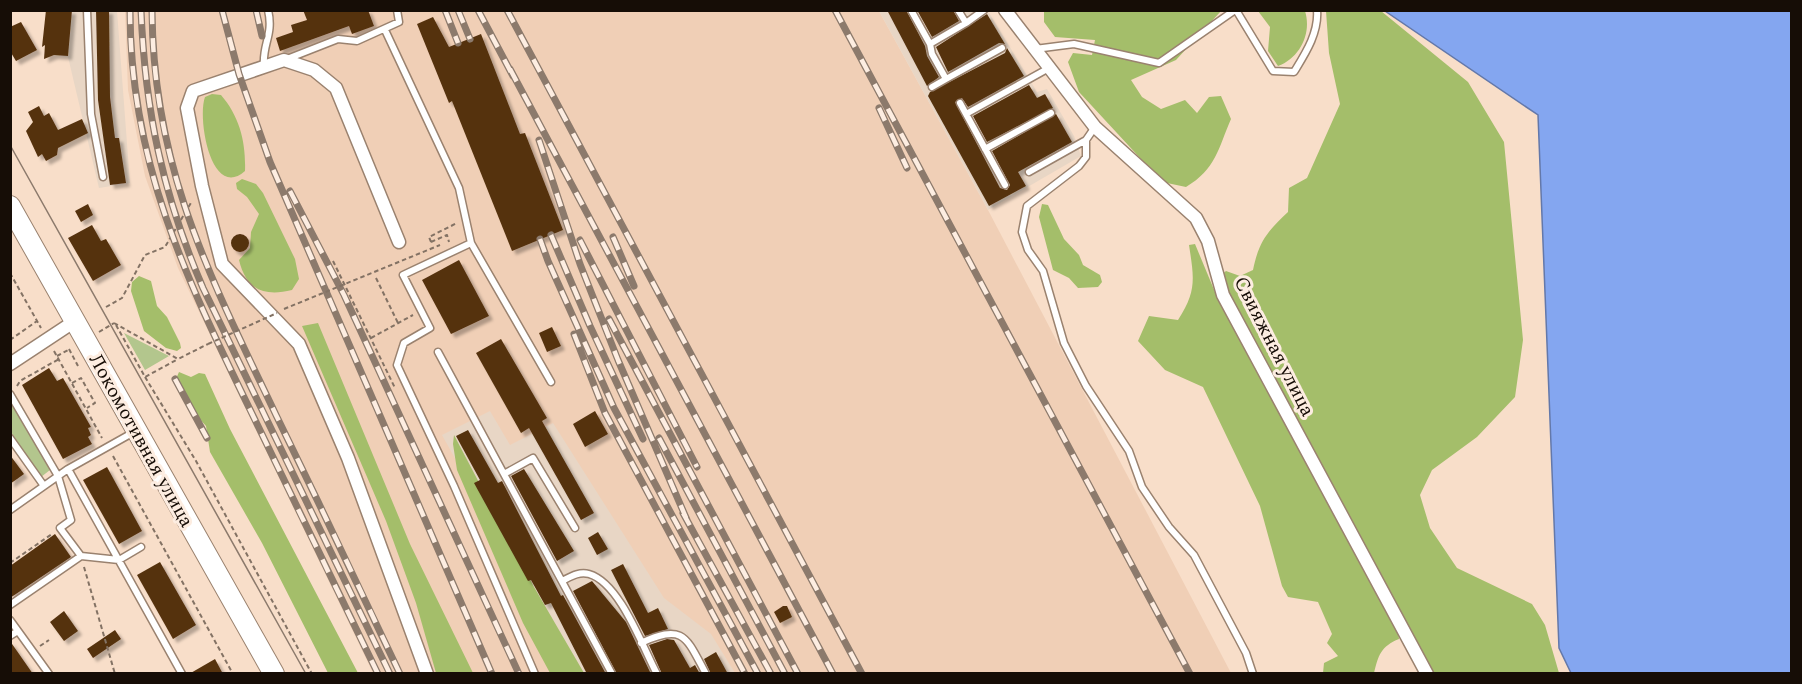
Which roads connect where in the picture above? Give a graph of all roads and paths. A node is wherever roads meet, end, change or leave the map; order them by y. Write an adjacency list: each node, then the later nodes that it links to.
1 (87, 10): 27 (lane)
2 (268, 10): 16 (lane)
3 (397, 10): 11 (lane)
4 (910, 10): 12 (lane)
5 (958, 10): 10 (lane)
6 (984, 10): 10 (lane)
7 (1005, 10): 14 (street, Свияжная улица)
8 (1236, 10): 9 (lane); 14 (lane)
9 (1317, 10)
10 (966, 23): 12 (lane)
11 (385, 30): 15 (lane); 31 (lane)
12 (930, 44): 18 (lane)
13 (1002, 48): 18 (lane)
14 (1034, 49): 17 (street, Свияжная улица)
15 (284, 60): 16 (street); 32 (street)
16 (264, 66): 29 (street)
17 (1049, 68): 22 (lane); 23 (street, Свияжная улица)
18 (946, 79): 19 (lane)
19 (932, 87)
20 (960, 103): 22 (lane)
21 (1051, 113): 25 (lane)
22 (966, 114): 25 (lane)
23 (1095, 127): 24 (lane); 93 (street, Свияжная улица)
24 (1086, 140): 26 (lane); 92 (lane)
25 (985, 149): 28 (lane)
26 (1029, 172)
27 (103, 177)
28 (1005, 185)
29 (202, 186): 37 (path); 87 (street)
30 (10, 206): 42 (main road, Локомотивная улица)
31 (466, 219): 33 (lane); 38 (path, bridge)
32 (399, 242)
33 (471, 243): 39 (lane); 55 (lane)
34 (333, 261): 47 (path)
35 (10, 273): 41 (path)
36 (375, 278): 44 (path)
37 (106, 307)
38 (284, 309)
39 (421, 310): 44 (path); 88 (lane)
40 (277, 313): 51 (path, bridge)
41 (38, 321): 46 (path); 48 (path)
42 (75, 321): 46 (street); 61 (main road, Локомотивная улица)
43 (114, 323): 45 (path); 51 (path); 54 (path)
44 (398, 323): 47 (path)
45 (99, 332)
46 (47, 338): 50 (path); 52 (street)
47 (370, 338): 57 (path)
48 (10, 340)
49 (438, 352): 65 (lane)
50 (58, 358): 53 (path); 56 (path); 58 (path)
51 (178, 359): 54 (path)
52 (12, 360)
53 (78, 366)
54 (145, 377): 86 (path)
55 (551, 382)
56 (72, 383): 60 (path); 60 (path)
57 (394, 388)
58 (18, 390)
59 (10, 394): 66 (lane)
60 (86, 409): 63 (path)
61 (137, 431): 63 (lane); 85 (main road, Локомотивная улица)
62 (10, 438): 67 (lane)
63 (107, 447): 64 (lane); 84 (path)
64 (68, 469): 66 (lane); 73 (lane)
65 (504, 474): 70 (lane); 75 (lane)
66 (58, 476): 67 (lane); 69 (lane)
67 (44, 486): 68 (lane)
68 (10, 510)
69 (60, 528): 72 (lane); 74 (path)
70 (575, 528)
71 (141, 547): 73 (lane)
72 (81, 556): 73 (lane); 76 (lane); 82 (path)
73 (119, 560): 83 (lane)
74 (10, 563)
75 (562, 581): 80 (lane); 89 (lane)
76 (10, 605)
77 (10, 620): 78 (lane)
78 (18, 631): 79 (lane); 81 (lane)
79 (10, 636)
80 (641, 643): 90 (lane); 91 (lane)
81 (49, 674)
82 (115, 674)
83 (182, 674)
84 (233, 674)
85 (273, 674)
86 (312, 674)
87 (427, 674)
88 (535, 674)
89 (612, 674)
90 (657, 674)
91 (706, 674)
92 (1253, 674)
93 (1427, 674)

